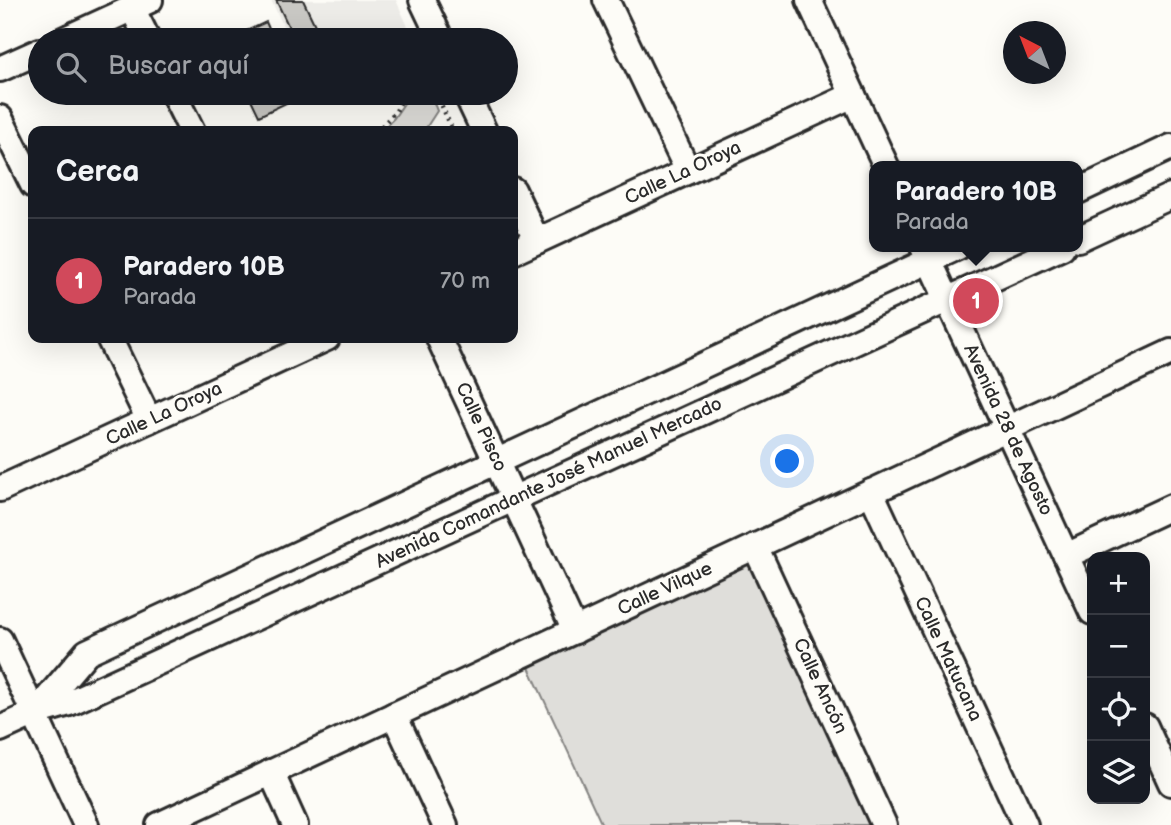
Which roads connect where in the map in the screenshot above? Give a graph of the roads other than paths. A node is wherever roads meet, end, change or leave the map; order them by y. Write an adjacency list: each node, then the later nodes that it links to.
1 (422, 0): 7 (street)
2 (606, 0): 18 (street)
3 (809, 0): 10 (street)
4 (141, 4): 5 (street); 6 (street)
5 (89, 28)
6 (146, 28)
7 (435, 28)
8 (28, 56): 9 (street)
9 (0, 69)
10 (853, 95): 17 (street); 18 (street, Calle La Oroya)
11 (179, 105): 14 (street)
12 (472, 105): 15 (street)
13 (0, 118): 19 (street)
14 (190, 126)
15 (482, 126)
16 (1171, 147): 20 (street)
17 (884, 161)
18 (688, 171): 24 (street, Calle La Oroya)
19 (28, 175)
20 (1083, 188)
21 (1171, 195): 23 (street)
22 (518, 201): 24 (street)
23 (1083, 236)
24 (537, 241): 25 (street, Calle La Oroya)
25 (518, 250)
26 (1051, 252): 28 (street, Avenida Comandante José Manuel Mercado)
27 (926, 253): 28 (street, Avenida 28 de Agosto); 35 (street, Avenida Comandante José Manuel Mercado)
28 (948, 300): 34 (street, Avenida 28 de Agosto); 38 (street, Avenida Comandante José Manuel Mercado)
29 (111, 343): 33 (street)
30 (441, 343): 35 (street, Calle Pisco)
31 (295, 344): 33 (street, Calle La Oroya)
32 (1171, 352): 34 (street, Calle Vilque)
33 (149, 420): 36 (street, Calle La Oroya)
34 (1007, 429): 37 (street, Calle Vilque); 41 (street, Avenida 28 de Agosto)
35 (497, 461): 38 (street, Calle Pisco); 45 (street, Avenida Comandante José Manuel Mercado)
36 (0, 489)
37 (871, 492): 40 (street, Calle Vilque); 56 (street, Calle Matucana)
38 (514, 499): 43 (street, Calle Pisco); 45 (street, Avenida Comandante José Manuel Mercado)
39 (1171, 507): 41 (street)
40 (755, 547): 43 (street, Calle Vilque); 55 (street, Calle Ancón)
41 (1066, 556): 42 (street, Avenida 28 de Agosto)
42 (1087, 601)
43 (575, 631): 46 (street, Calle Vilque)
44 (0, 640): 45 (street)
45 (35, 713): 47 (street, Avenida Comandante José Manuel Mercado); 51 (street)
46 (394, 715): 49 (street, Calle Vilque); 54 (street)
47 (0, 729)
48 (1150, 737): 50 (street)
49 (271, 772): 52 (street, Calle Vilque); 53 (street)
50 (1171, 783)
51 (86, 825)
52 (159, 825)
53 (295, 825)
54 (445, 825)
55 (884, 825)
56 (1025, 825)

